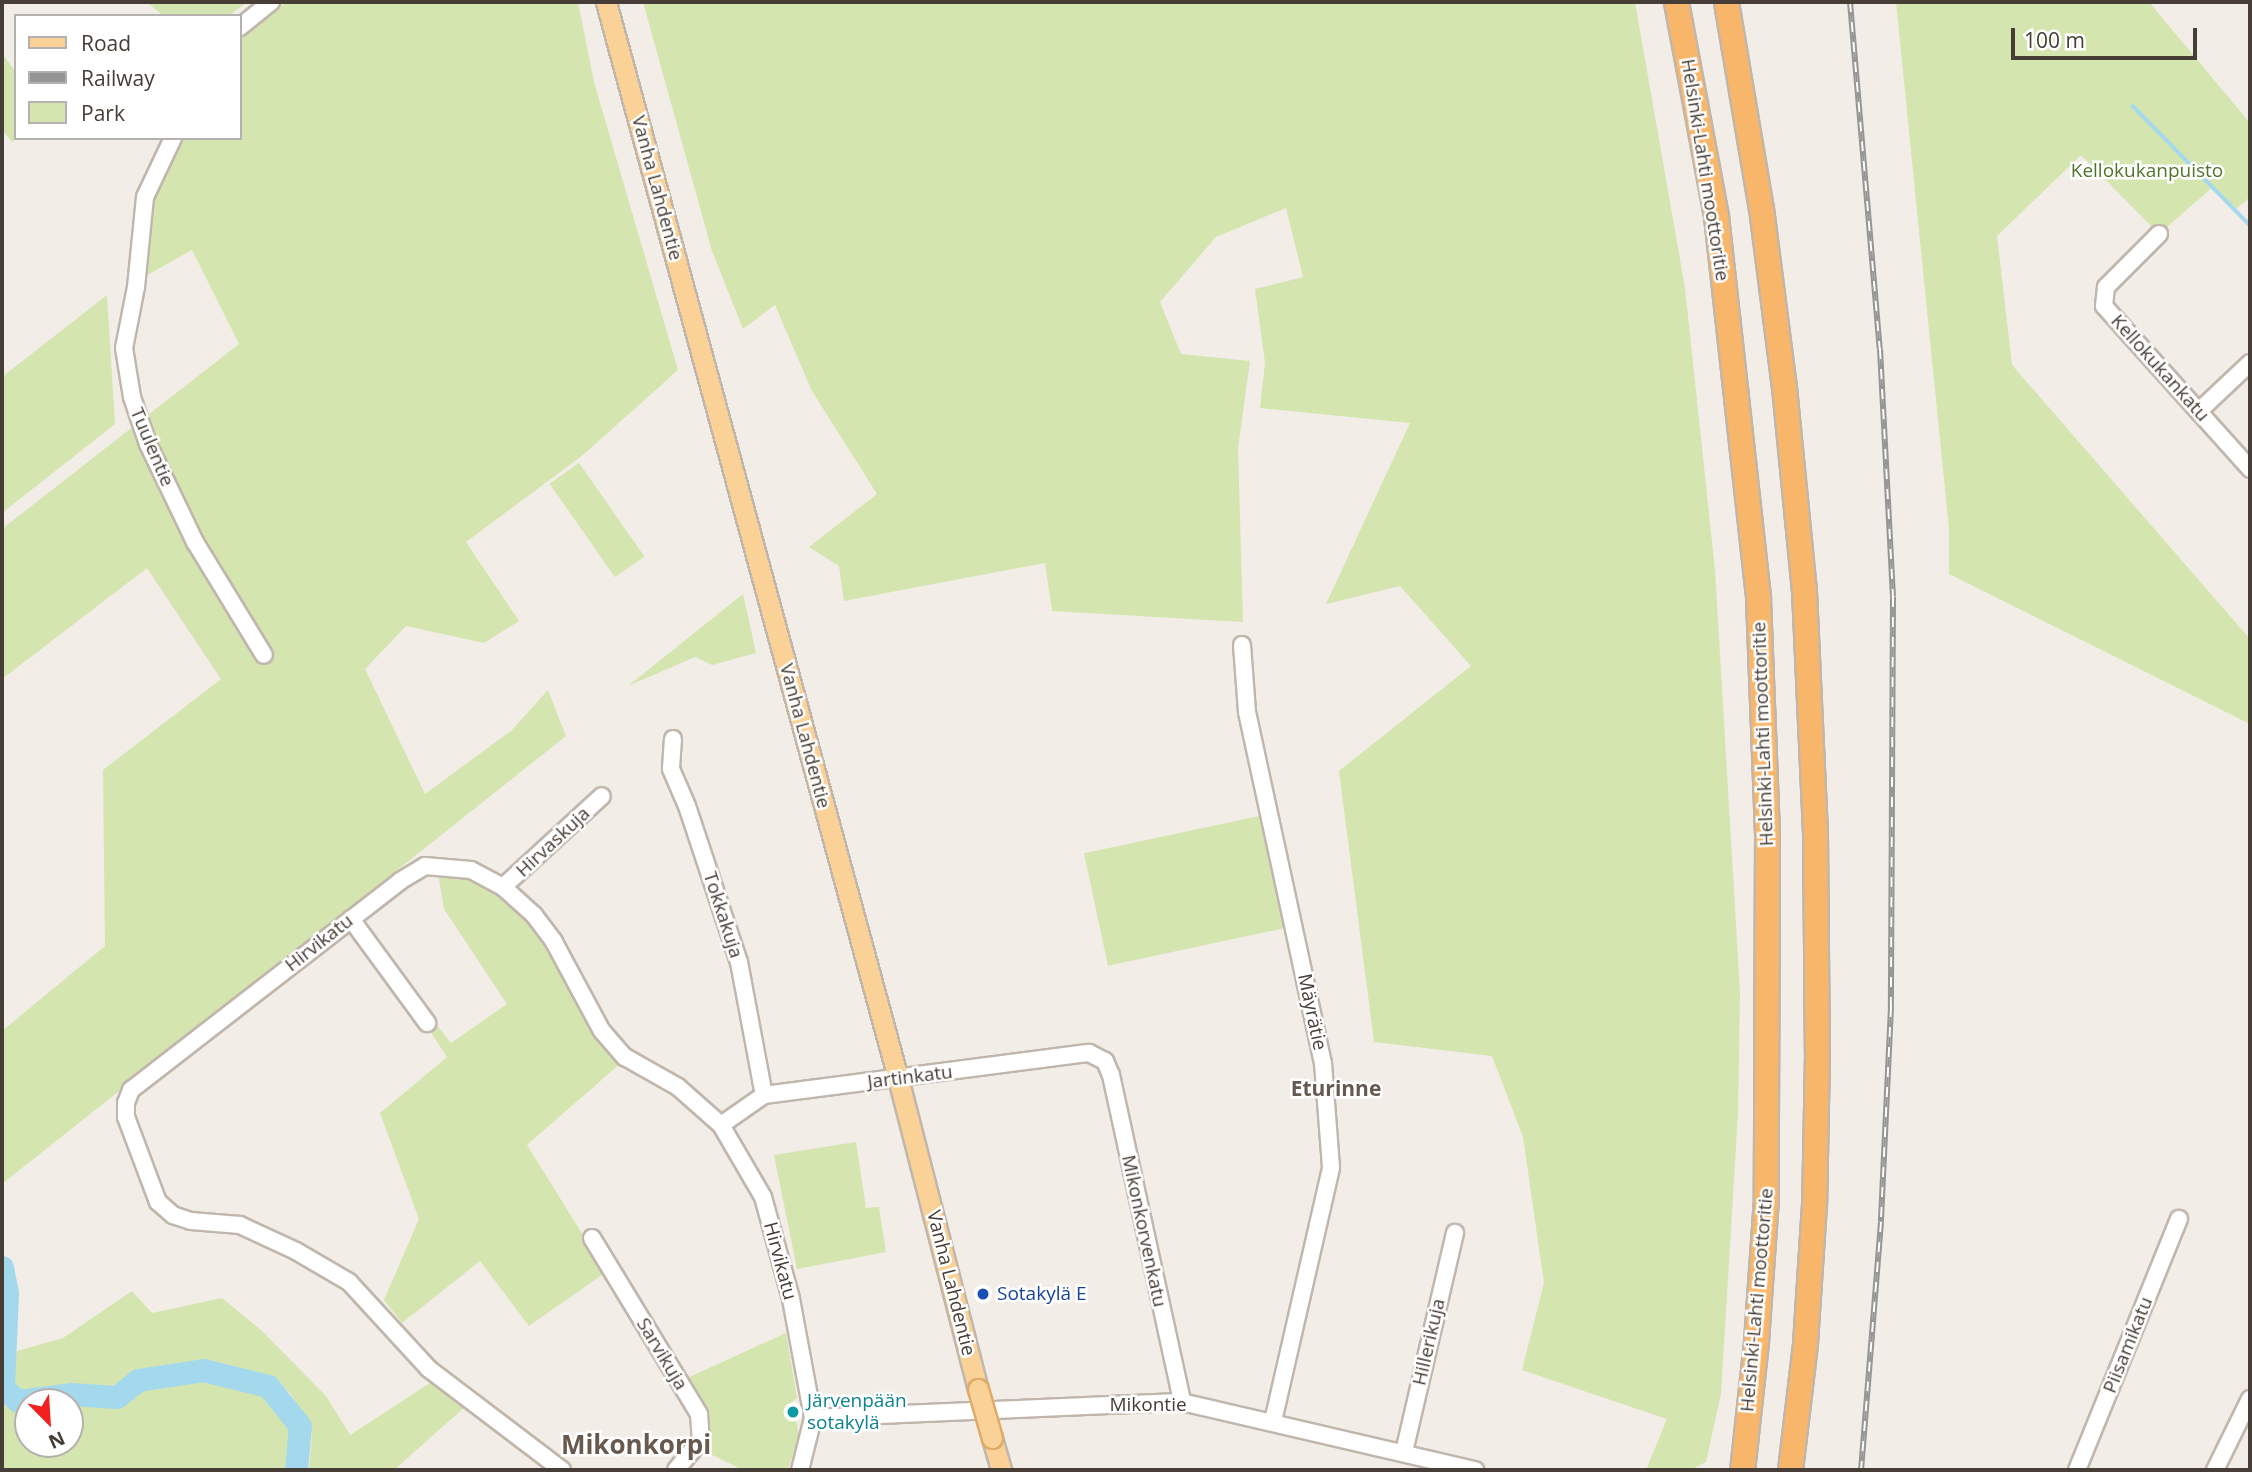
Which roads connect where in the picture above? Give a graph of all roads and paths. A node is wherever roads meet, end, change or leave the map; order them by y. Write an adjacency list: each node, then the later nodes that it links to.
1 (271, 2): 5 (street)
2 (606, 2): 19 (main road, Vanha Lahdentie)
3 (1676, 2): 31 (highway, Helsinki-Lahti moottoritie)
4 (1726, 2): 37 (highway)
5 (242, 25)
6 (172, 140): 12 (street, Tuulentie)
7 (2159, 234): 9 (street, Kellokukankatu)
8 (2250, 363): 9 (street)
9 (2199, 411): 10 (street, Kellokukankatu)
10 (2250, 469)
11 (1242, 645): 28 (street, Mäyrätie)
12 (264, 656)
13 (673, 739): 20 (street, Tokkakuja)
14 (602, 796): 15 (street, Hirvaskuja)
15 (503, 887): 16 (street, Hirvikatu); 21 (street, Hirvikatu)
16 (351, 919): 17 (street); 32 (street, Hirvikatu)
17 (427, 1023)
18 (1105, 1061): 19 (street, Jartinkatu); 26 (street, Mikonkorvenkatu)
19 (898, 1078): 20 (street, Jartinkatu); 35 (main road, Vanha Lahdentie, bridge)
20 (764, 1096): 21 (street, Jartinkatu)
21 (721, 1125): 27 (street, Hirvikatu)
22 (2179, 1219): 38 (street, Piisamikatu)
23 (1455, 1233): 29 (street, Hillerikuja)
24 (592, 1238): 33 (street, Sarvikuja)
25 (2250, 1399): 39 (street)
26 (1182, 1402): 27 (street, Mikontie); 28 (street, Mikontie)
27 (813, 1418): 34 (street)
28 (1273, 1421): 29 (street, Mikontie)
29 (1404, 1452): 30 (street, Mikontie)
30 (1453, 1468): 36 (street, Mikontie)
31 (1742, 1469)
32 (562, 1470)
33 (677, 1470)
34 (800, 1470)
35 (1001, 1470)
36 (1475, 1470)
37 (1790, 1470)
38 (2077, 1470)
39 (2215, 1470)

